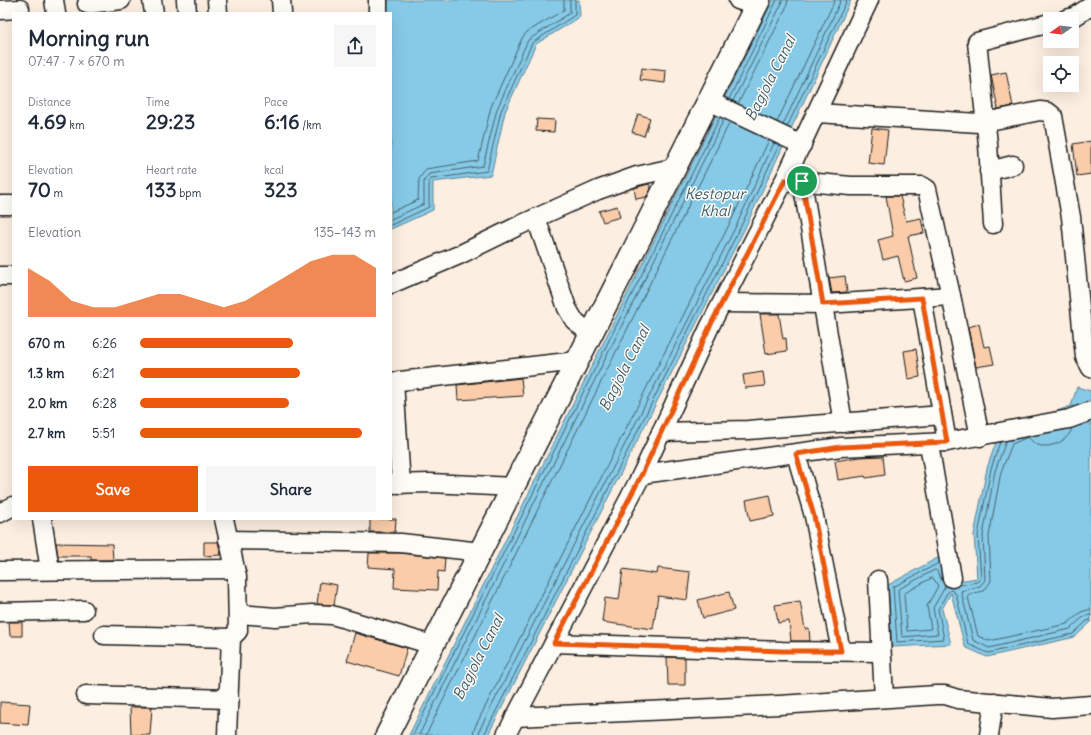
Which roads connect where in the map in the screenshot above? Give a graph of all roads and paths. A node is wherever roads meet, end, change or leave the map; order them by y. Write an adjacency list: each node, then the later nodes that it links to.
1 (54, 0): 14 (street)
2 (121, 0): 10 (street)
3 (152, 0): 15 (street)
4 (186, 0): 16 (street)
5 (217, 0): 17 (street)
6 (281, 0): 18 (street)
7 (378, 0): 19 (street)
8 (868, 0): 23 (street)
9 (751, 2): 22 (street)
10 (87, 6)
11 (1091, 6): 20 (street)
12 (20, 7): 13 (street)
13 (0, 10)
14 (56, 12)
15 (154, 12)
16 (187, 12)
17 (218, 12)
18 (282, 12)
19 (378, 12)
20 (1079, 14)
21 (1043, 25): 24 (street)
22 (709, 101): 25 (street); 27 (street)
23 (817, 113): 24 (street); 25 (street)
24 (985, 122): 28 (street); 43 (street)
25 (802, 146): 29 (street)
26 (1013, 165): 28 (street)
27 (677, 167): 32 (street); 41 (street)
28 (990, 171): 33 (street)
29 (793, 180): 37 (street); 39 (street); 40 (street)
30 (12, 204): 31 (street)
31 (0, 205)
32 (536, 218): 36 (street); 41 (street)
33 (993, 224)
34 (0, 276): 35 (street)
35 (12, 276)
36 (392, 284)
37 (952, 296): 38 (street); 49 (street)
38 (922, 298): 40 (street); 46 (street)
39 (722, 303): 40 (street); 48 (street)
40 (823, 304): 47 (street)
41 (590, 334): 42 (street)
42 (577, 361): 44 (street); 55 (street)
43 (1091, 368)
44 (392, 382): 54 (street)
45 (1091, 411): 49 (street)
46 (942, 415): 47 (street); 50 (street)
47 (843, 423): 48 (street)
48 (661, 432): 53 (street)
49 (980, 437): 50 (street)
50 (947, 442): 51 (street)
51 (928, 444): 52 (street); 65 (street)
52 (796, 454): 53 (street); 74 (street)
53 (642, 474): 72 (street)
54 (396, 484): 55 (street)
55 (514, 487): 61 (street)
56 (12, 507): 57 (street)
57 (0, 513)
58 (42, 520): 63 (street)
59 (224, 520): 60 (street)
60 (228, 540): 61 (street); 62 (street)
61 (481, 552): 73 (street)
62 (235, 569): 63 (street); 69 (street)
63 (50, 570): 64 (street)
64 (0, 571)
65 (952, 578)
66 (878, 580): 75 (street)
67 (84, 610): 68 (street)
68 (0, 612)
69 (239, 614): 71 (street); 73 (street)
70 (104, 635): 71 (street)
71 (231, 638): 78 (street)
72 (554, 643): 74 (street); 81 (street)
73 (432, 645): 83 (street)
74 (841, 651): 75 (street)
75 (881, 652): 77 (street)
76 (86, 695): 78 (street)
77 (884, 698): 79 (street); 81 (street)
78 (229, 699): 82 (street)
79 (994, 702): 80 (street); 85 (street)
80 (1091, 705)
81 (515, 717): 84 (street)
82 (227, 735)
83 (387, 735)
84 (506, 735)
85 (989, 735)

